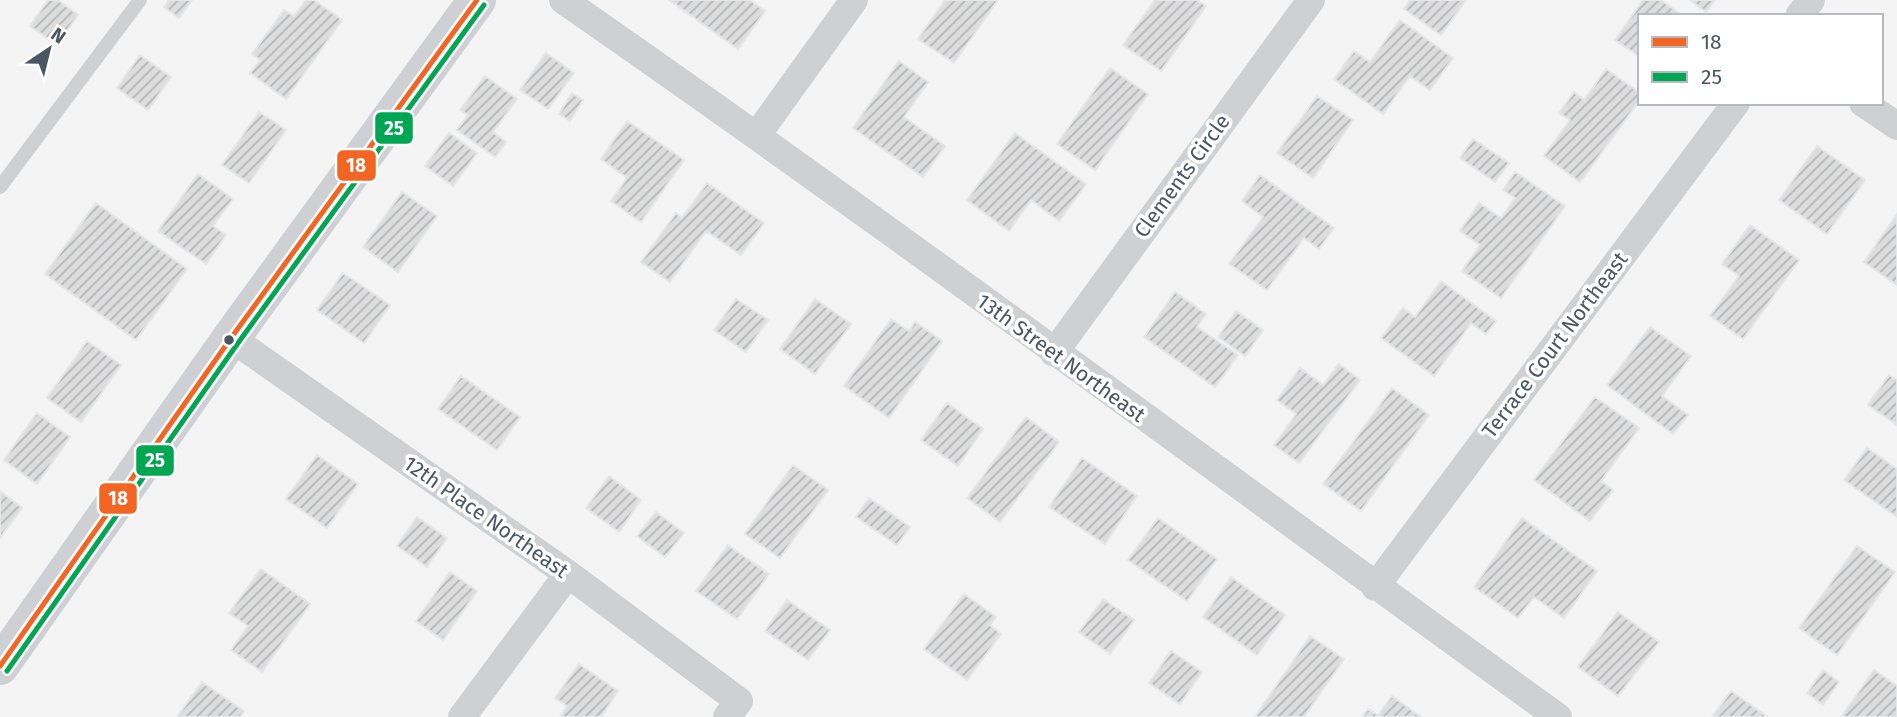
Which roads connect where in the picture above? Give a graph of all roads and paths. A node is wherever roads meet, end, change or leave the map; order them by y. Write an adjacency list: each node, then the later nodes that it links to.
1 (140, 0): 10 (lane)
2 (477, 0): 11 (main road)
3 (563, 0): 9 (street, 13th Street Northeast)
4 (854, 0): 9 (street)
5 (1311, 0): 12 (street, Clements Circle)
6 (1735, 105): 14 (street, Terrace Court Northeast)
7 (1866, 105): 8 (street)
8 (1897, 126)
9 (757, 135): 12 (street, 13th Street Northeast)
10 (0, 187)
11 (231, 338): 13 (street, 12th Place Northeast); 15 (main road)
12 (1054, 353): 14 (street, 13th Street Northeast)
13 (568, 575): 16 (street, 12th Place Northeast); 17 (street)
14 (1375, 587): 18 (street, 13th Street Northeast)
15 (5, 648)
16 (733, 709)
17 (462, 717)
18 (1558, 717)

